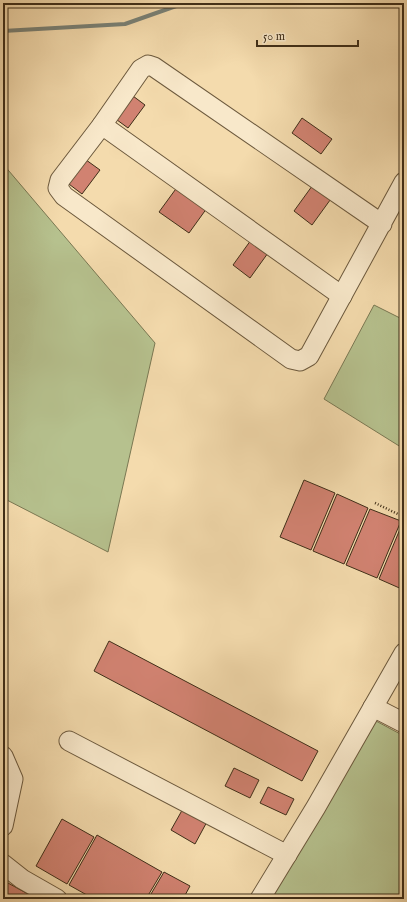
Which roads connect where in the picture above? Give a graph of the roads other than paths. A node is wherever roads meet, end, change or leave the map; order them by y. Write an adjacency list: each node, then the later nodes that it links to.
1 (102, 125): 3 (street); 4 (street); 4 (street)
2 (404, 182): 3 (street)
3 (382, 224): 4 (street)
4 (342, 296)
5 (404, 653): 6 (street)
6 (373, 708): 7 (street); 11 (street)
7 (404, 723)
8 (69, 741): 11 (street)
9 (3, 756): 10 (street)
10 (3, 826)
11 (287, 855): 14 (street)
12 (3, 864): 13 (street)
13 (58, 899)
14 (260, 899)

